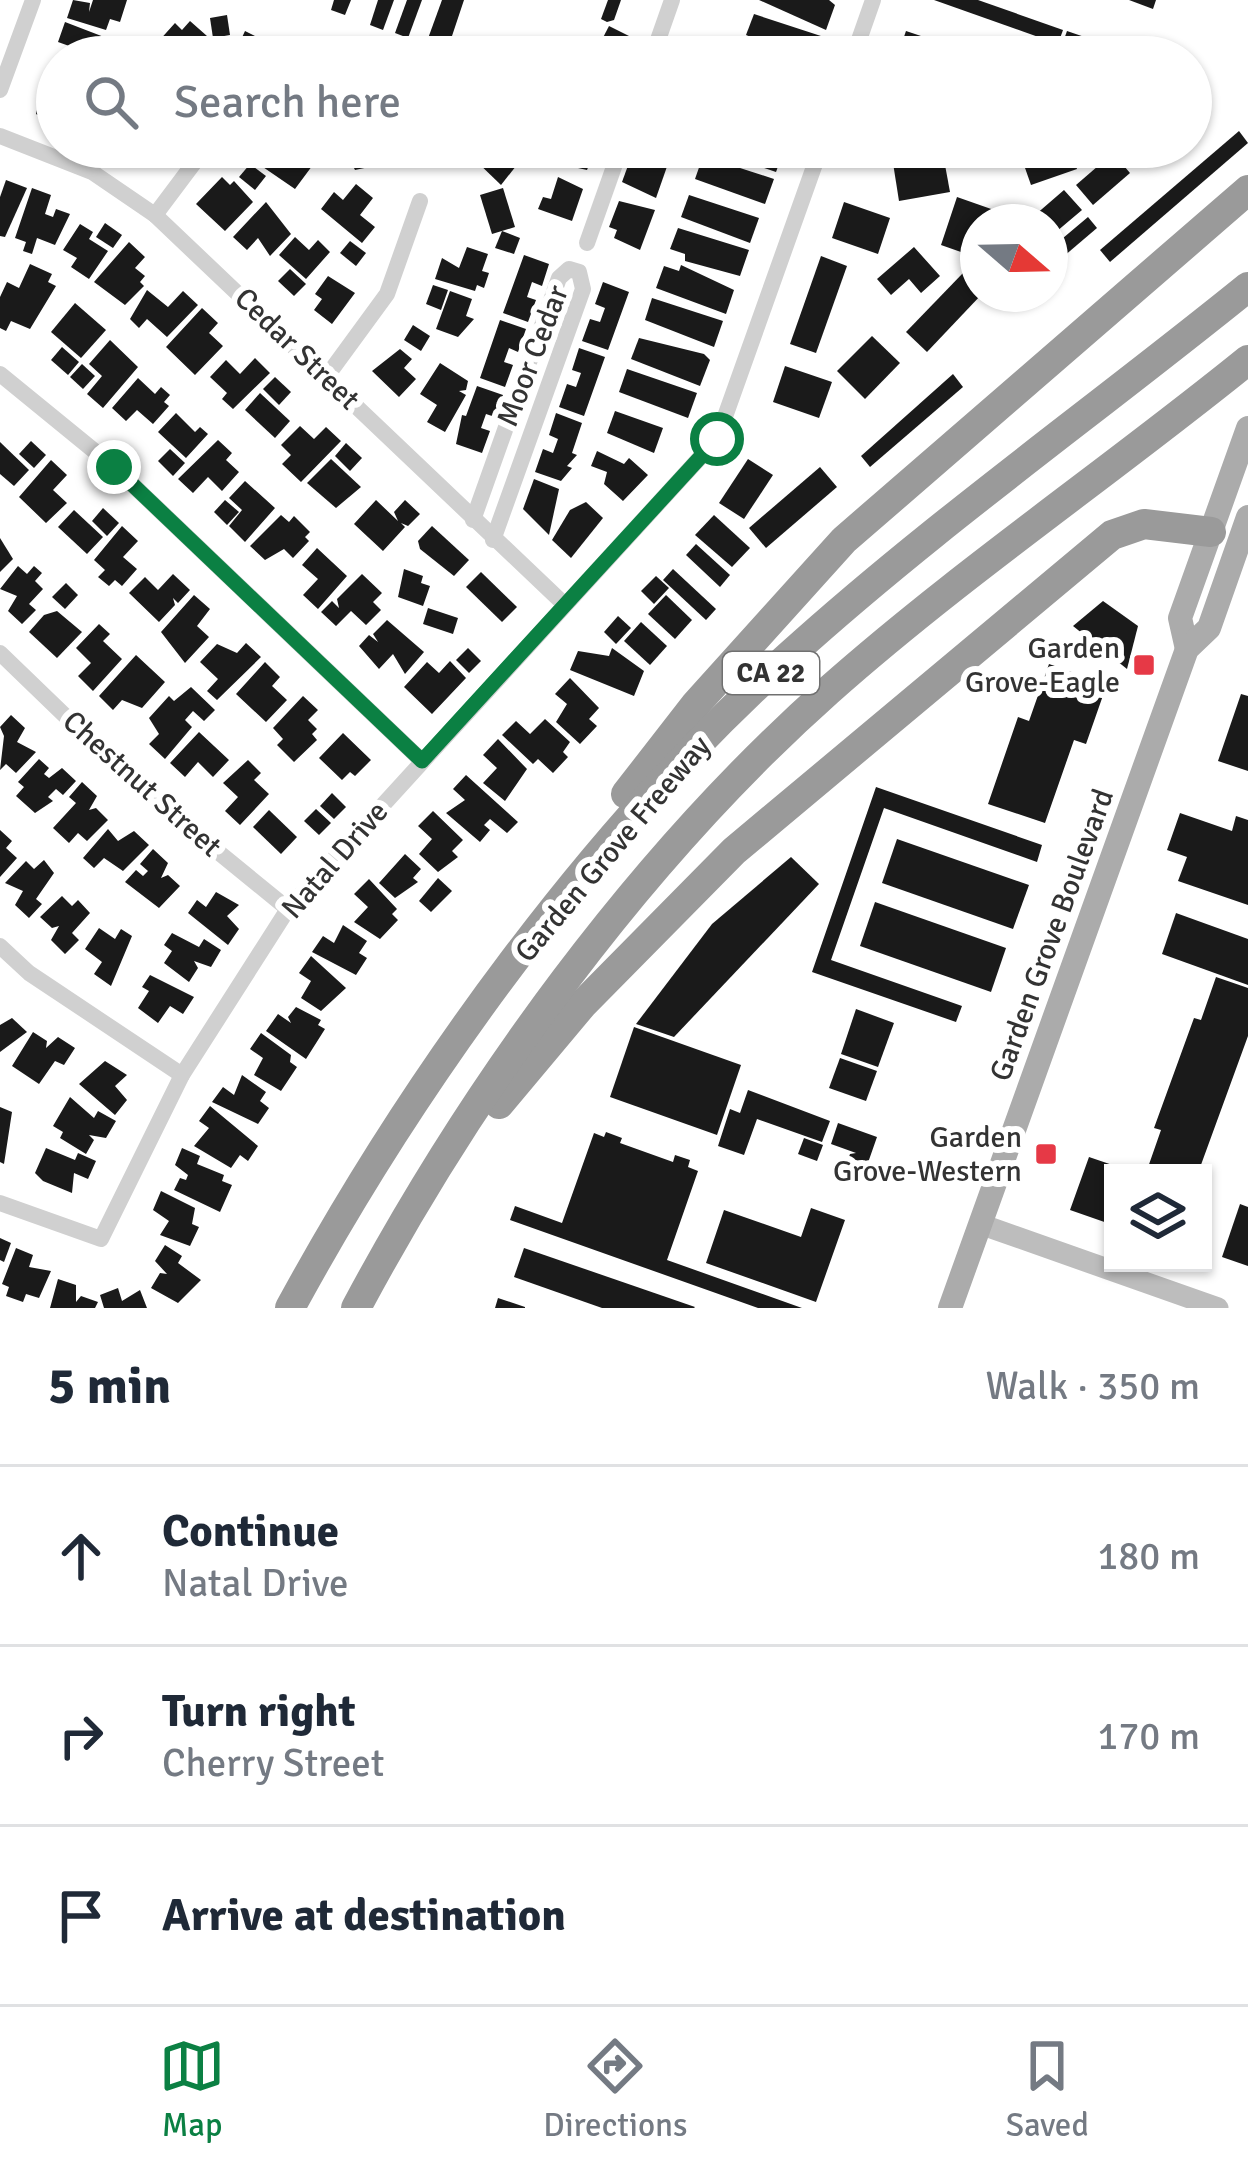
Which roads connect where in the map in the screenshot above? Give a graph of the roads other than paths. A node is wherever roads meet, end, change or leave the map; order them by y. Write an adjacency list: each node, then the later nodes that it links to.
1 (33, 0): 6 (street)
2 (672, 0): 4 (street)
3 (873, 0): 5 (street)
4 (659, 36)
5 (860, 36)
6 (0, 90)
7 (0, 136): 8 (street, Cedar Street)
8 (36, 150)
9 (82, 168): 15 (street, Cedar Street)
10 (190, 168): 15 (street)
11 (614, 168): 16 (street)
12 (814, 168): 25 (street, Natal Drive)
13 (1248, 190): 31 (highway)
14 (420, 201): 20 (street)
15 (155, 214): 20 (street, Cedar Street)
16 (587, 243)
17 (1240, 294): 31 (highway, Garden Grove Freeway / CA 22)
18 (1248, 360): 33 (highway, Garden Grove Freeway / CA 22)
19 (0, 374): 27 (street)
20 (327, 376): 22 (street, Cedar Street)
21 (1248, 428): 23 (main road, Garden Grove Boulevard)
22 (473, 520): 24 (street, Cedar Street); 24 (street, Moor Cedar)
23 (1237, 533): 33 (highway); 34 (main road, Garden Grove Boulevard)
24 (493, 540): 25 (street, Cedar Street)
25 (565, 605): 27 (street, Natal Drive)
26 (0, 652): 28 (street, Chestnut Street)
27 (422, 761): 28 (street, Natal Drive)
28 (288, 909): 30 (street, Natal Drive)
29 (0, 946): 30 (street)
30 (182, 1075): 32 (street, Natal Drive)
31 (392, 1128): 35 (highway, Garden Grove Freeway / CA 22)
32 (0, 1203)
33 (403, 1219): 36 (highway, Garden Grove Freeway / CA 22)
34 (980, 1224): 37 (main road, Garden Grove Boulevard); 38 (street)
35 (290, 1308)
36 (356, 1308)
37 (950, 1308)
38 (1217, 1308)

